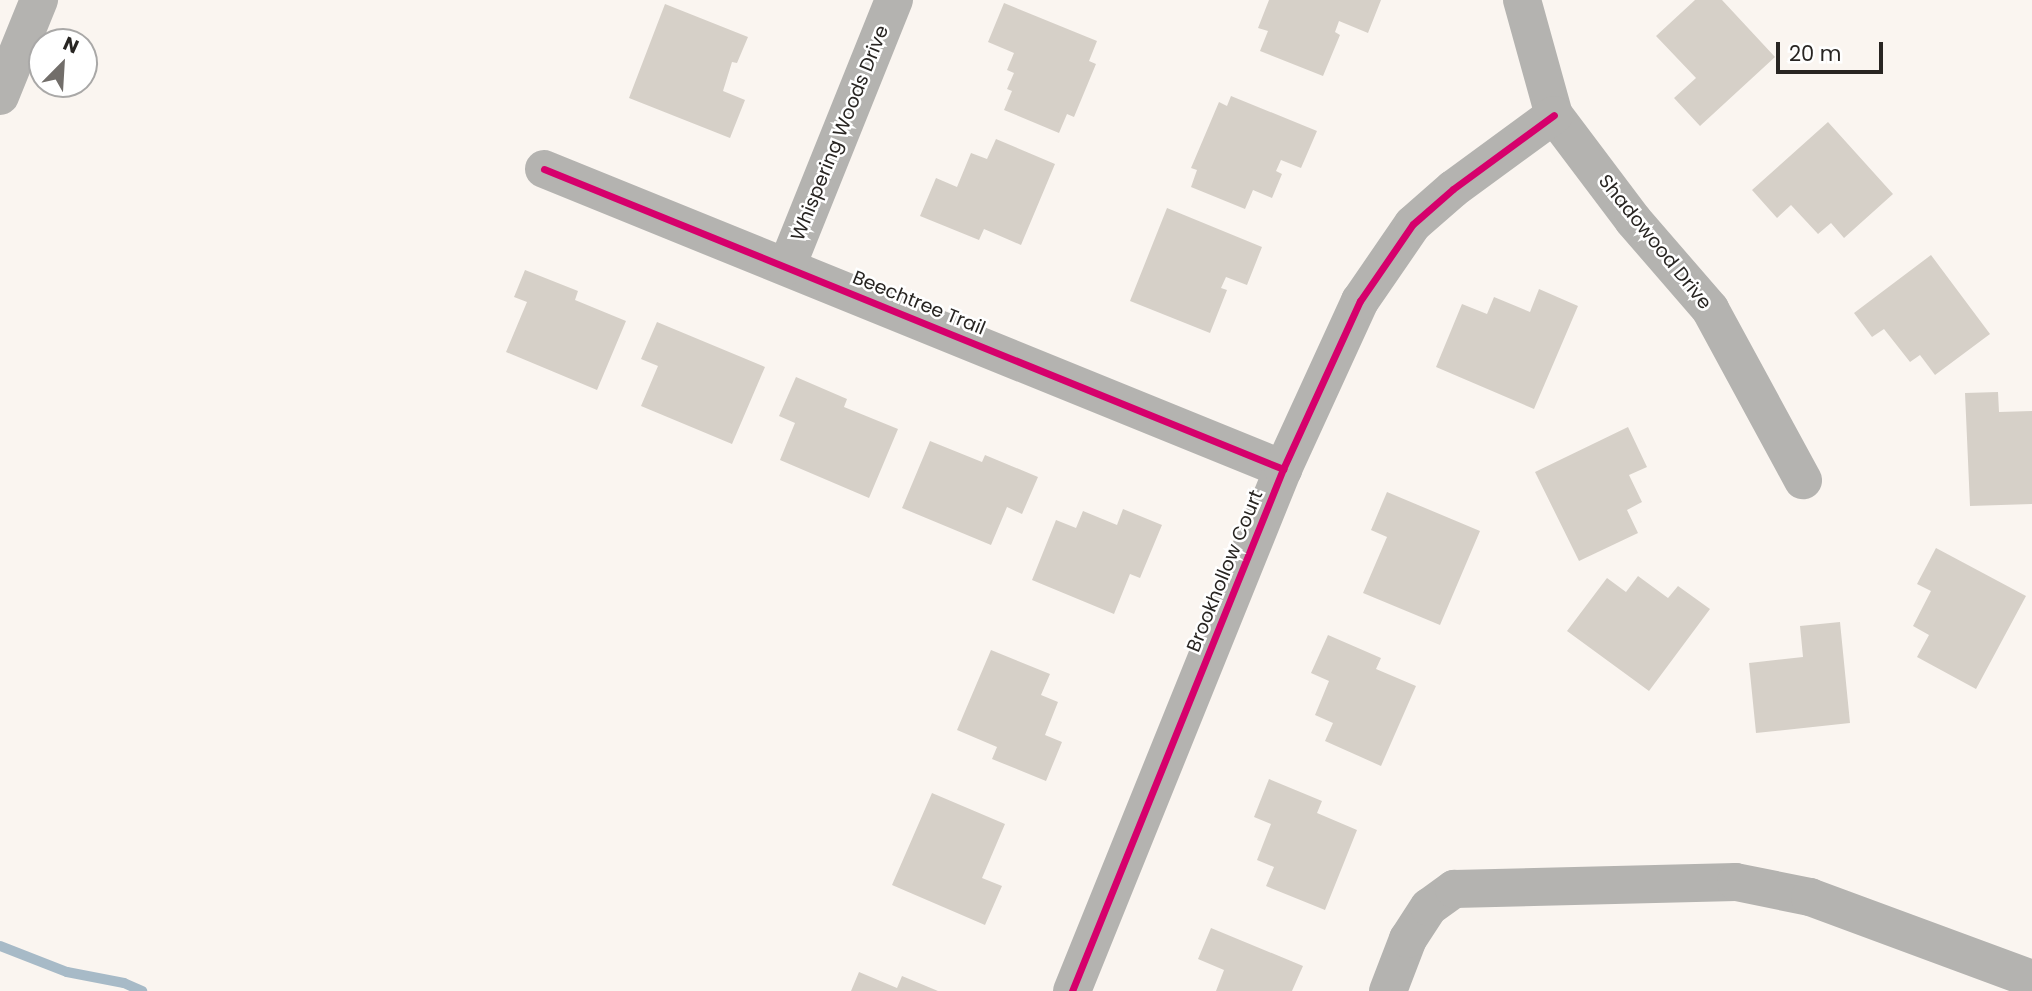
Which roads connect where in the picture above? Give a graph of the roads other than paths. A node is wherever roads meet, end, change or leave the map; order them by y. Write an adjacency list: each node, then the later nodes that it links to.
1 (39, 0): 4 (street)
2 (894, 0): 7 (street, Whispering Woods Drive)
3 (1522, 0): 5 (street, Shadowood Drive)
4 (0, 96)
5 (1554, 115): 8 (street, Brookhollow Court); 9 (street, Shadowood Drive)
6 (544, 169): 7 (street, Beechtree Trail)
7 (787, 266): 8 (street, Beechtree Trail)
8 (1283, 469): 11 (street, Brookhollow Court)
9 (1803, 480)
10 (2032, 979): 12 (street)
11 (1072, 991)
12 (1388, 991)

